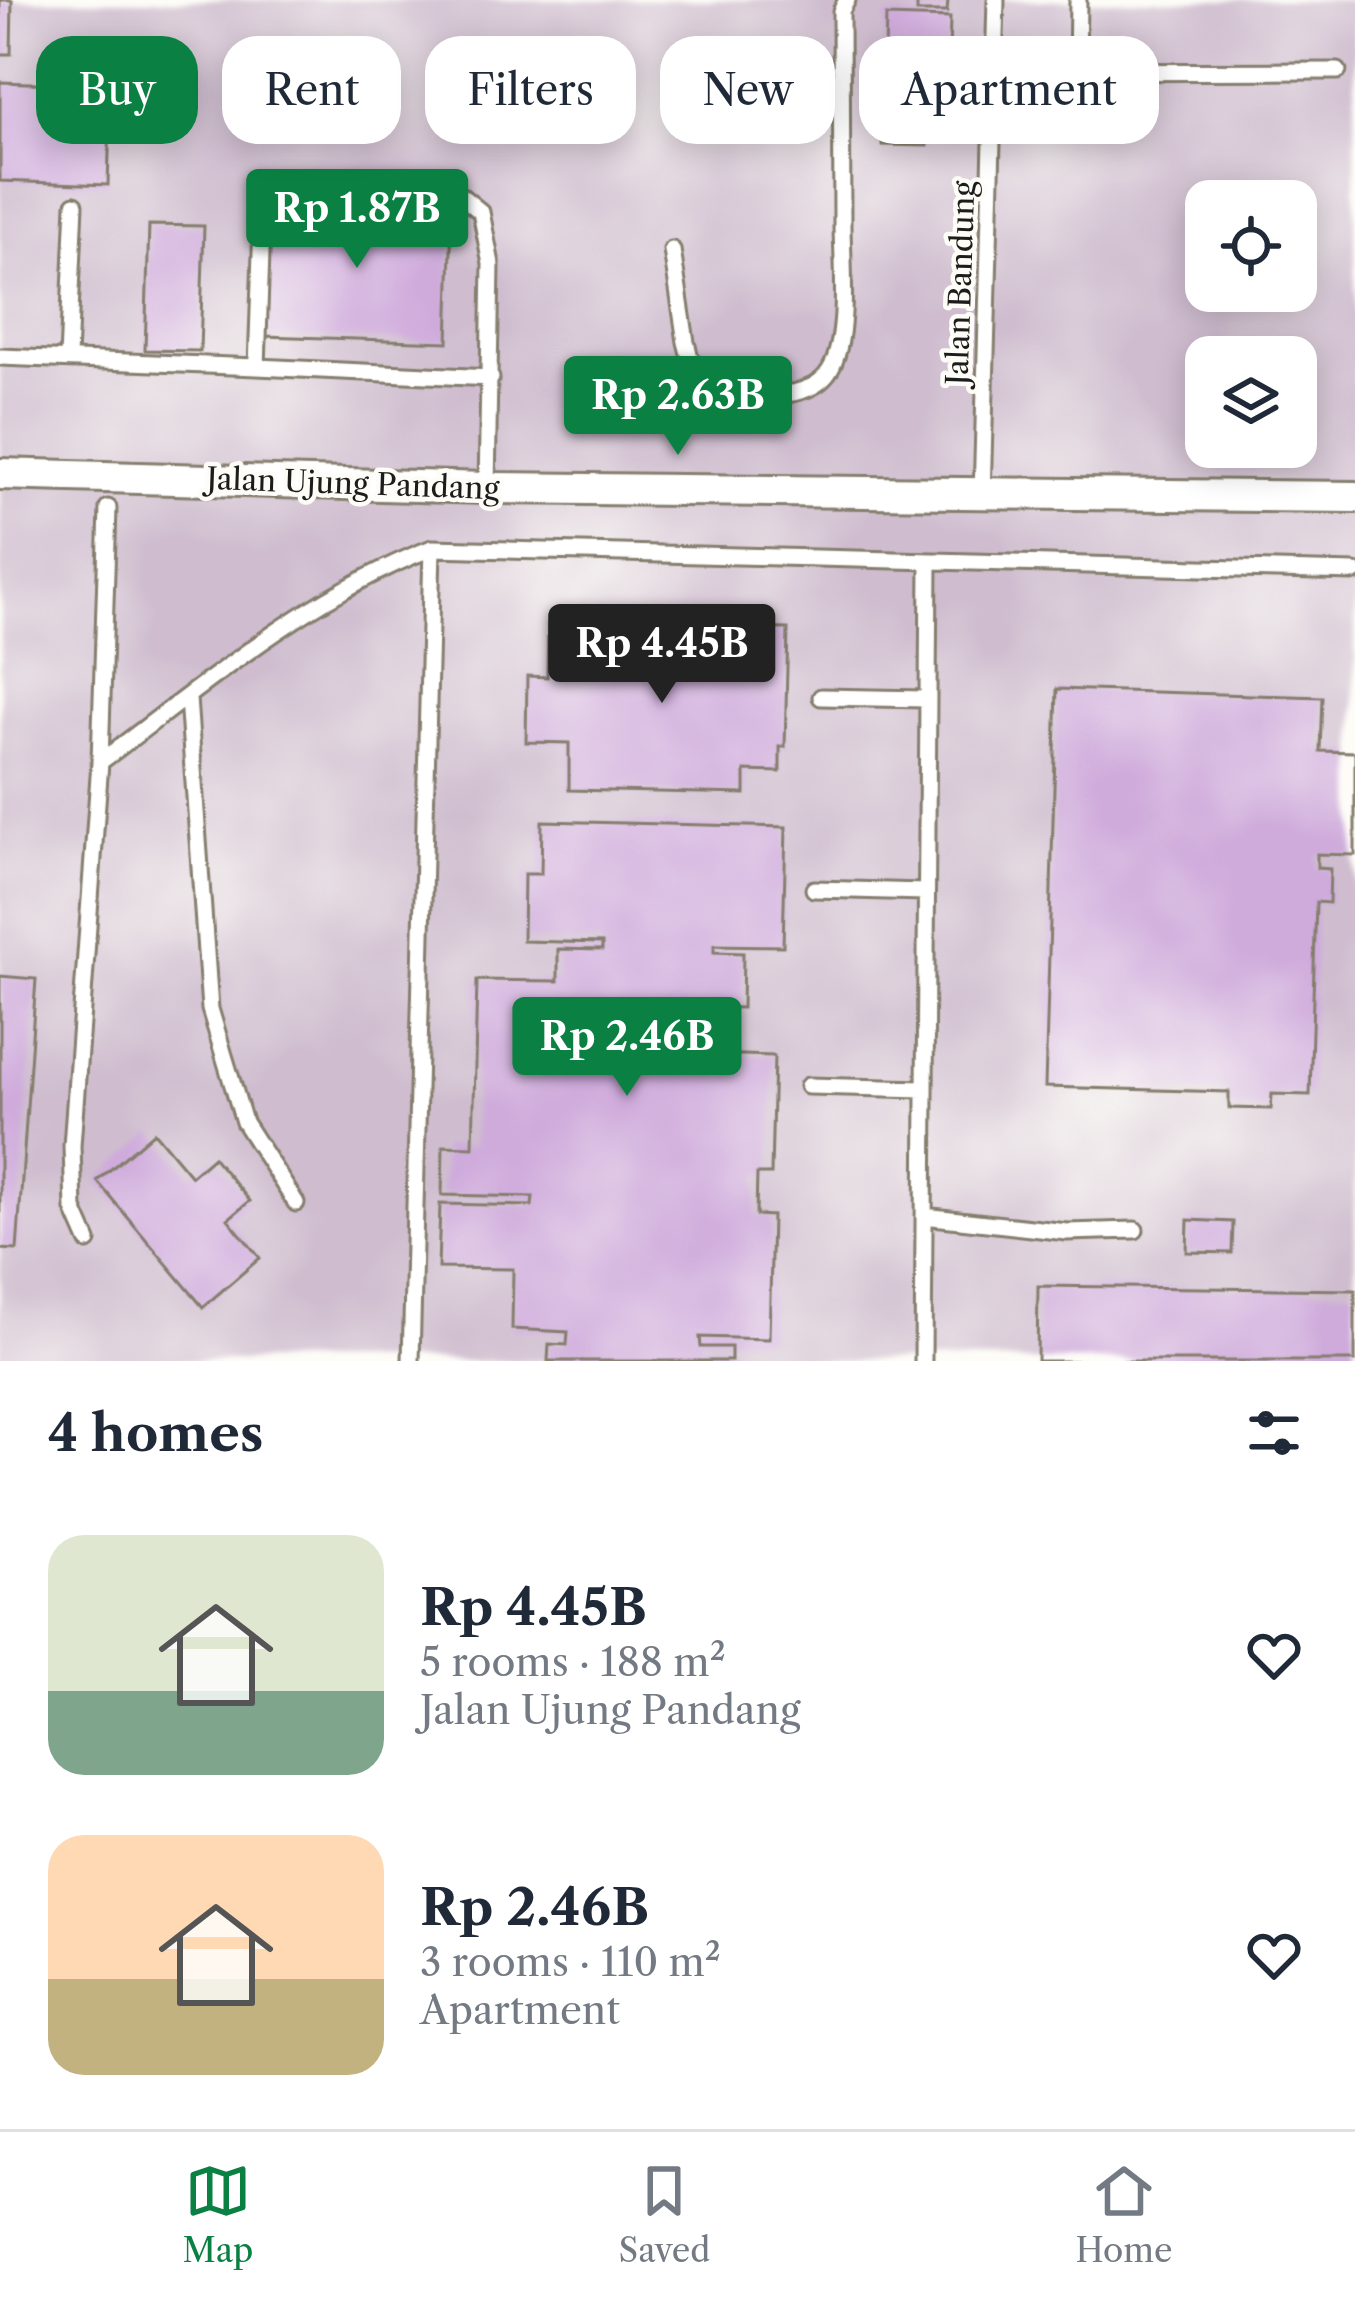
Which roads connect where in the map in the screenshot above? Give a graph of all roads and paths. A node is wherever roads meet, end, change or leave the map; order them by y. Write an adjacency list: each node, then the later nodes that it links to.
1 (847, 0): 10 (lane)
2 (996, 0): 4 (lane, Jalan Bandung)
3 (1078, 0): 5 (lane)
4 (995, 36)
5 (1078, 36)
6 (1338, 71): 7 (lane)
7 (1159, 72)
8 (992, 144): 17 (lane, Jalan Bandung)
9 (75, 203): 12 (lane)
10 (672, 250)
11 (0, 357): 12 (lane)
12 (68, 358): 13 (lane)
13 (257, 367): 14 (lane); 14 (lane)
14 (491, 378): 16 (lane)
15 (0, 474): 16 (street, Jalan Ujung Pandang)
16 (487, 488): 17 (street, Jalan Ujung Pandang)
17 (982, 496): 18 (street, Jalan Ujung Pandang)
18 (1355, 497)
19 (108, 508): 26 (lane)
20 (432, 548): 21 (lane); 24 (lane); 35 (lane)
21 (928, 562): 22 (lane); 25 (lane)
22 (1355, 572)
23 (821, 697): 25 (lane)
24 (188, 698): 26 (lane); 31 (lane)
25 (926, 699): 28 (lane)
26 (100, 762): 34 (lane)
27 (814, 889): 28 (lane)
28 (925, 892): 30 (lane)
29 (808, 1086): 30 (lane)
30 (924, 1089): 32 (lane)
31 (296, 1203)
32 (924, 1216): 33 (lane); 36 (lane)
33 (1135, 1230)
34 (88, 1241)
35 (411, 1361)
36 (923, 1361)

